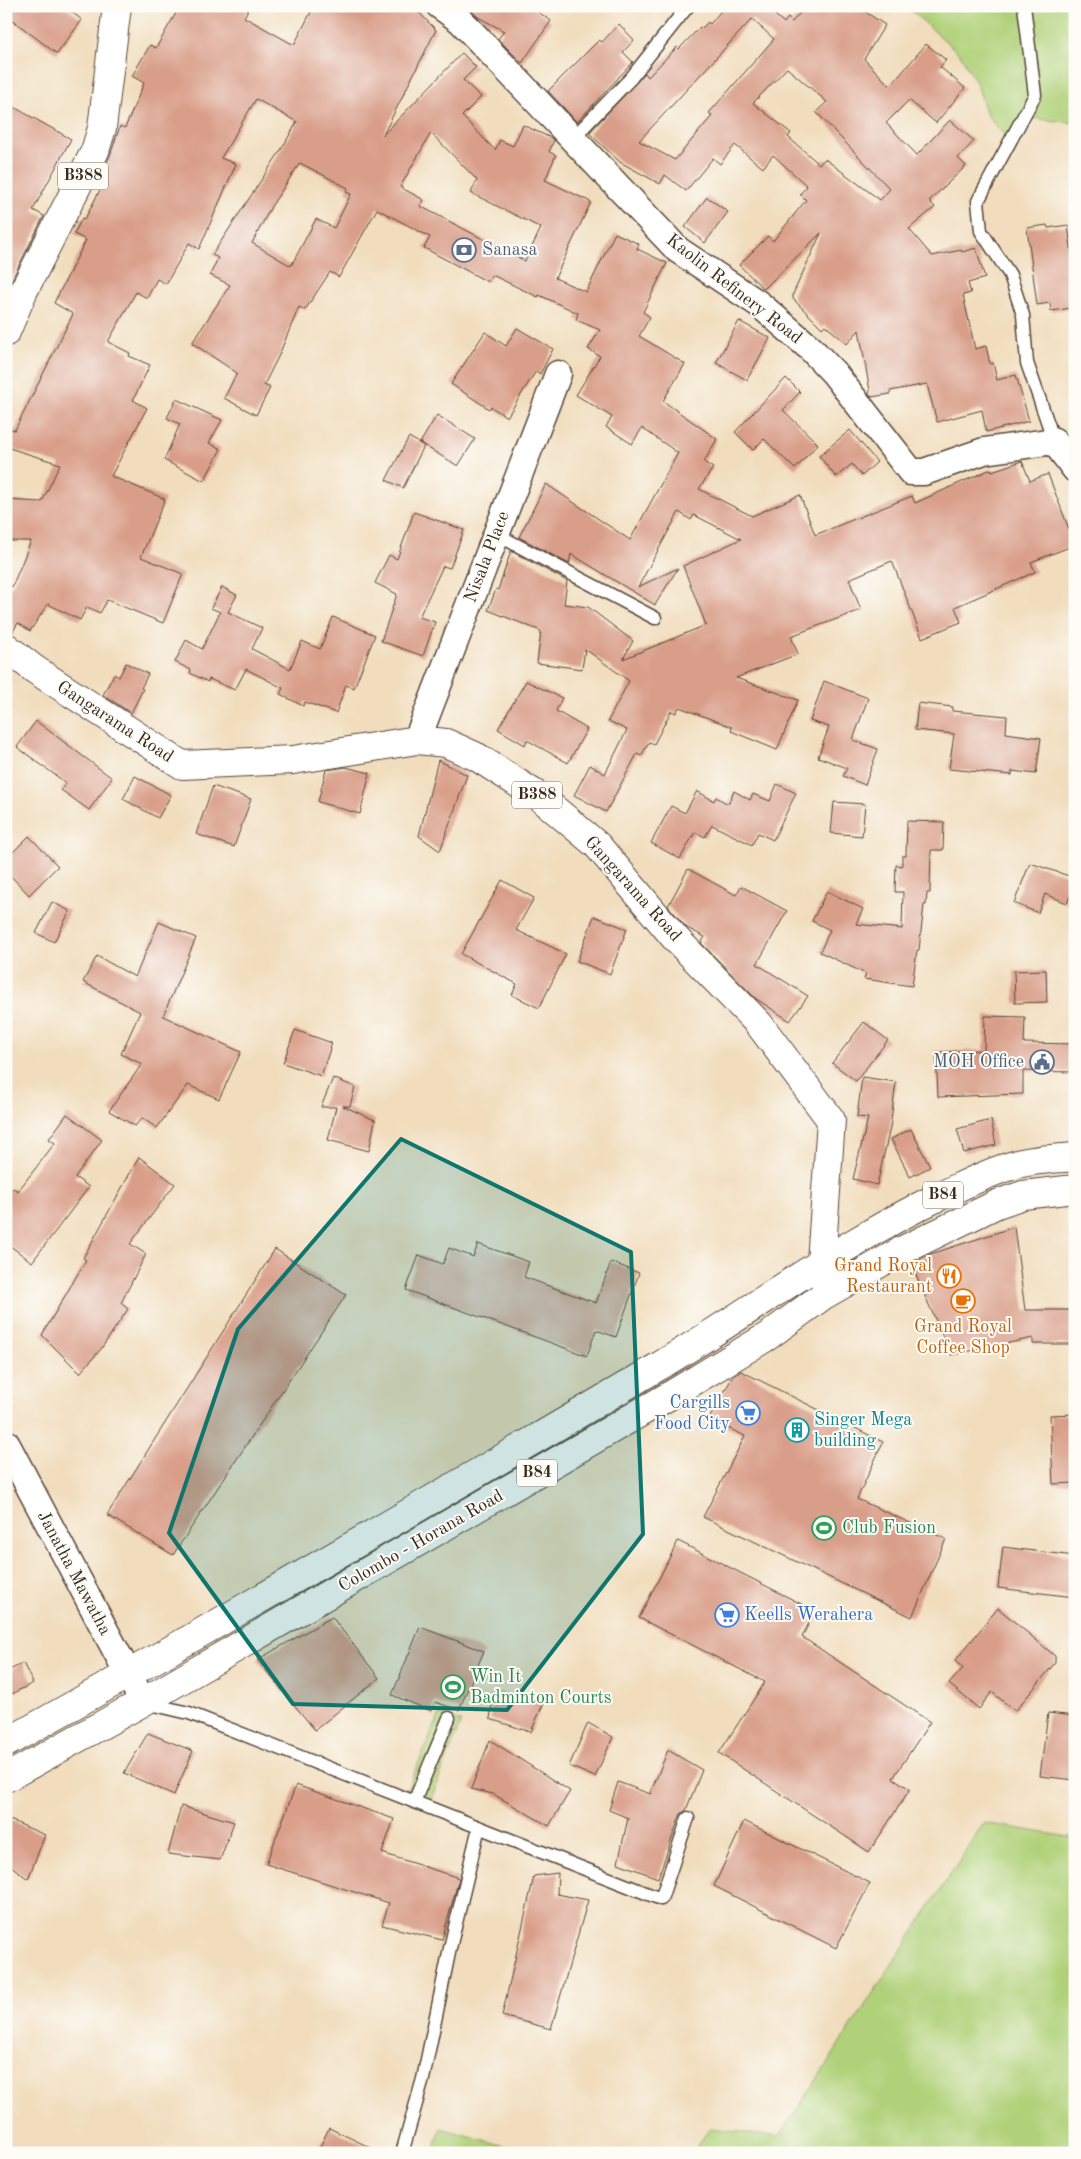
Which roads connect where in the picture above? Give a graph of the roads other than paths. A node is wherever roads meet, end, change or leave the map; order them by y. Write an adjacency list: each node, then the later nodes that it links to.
1 (117, 6): 6 (main road, B388)
2 (440, 6): 5 (street, Kaolin Refinery Road)
3 (688, 6): 5 (lane)
4 (1024, 6): 8 (lane)
5 (573, 138): 8 (street, Kaolin Refinery Road)
6 (6, 332)
7 (558, 374): 10 (street, Nisala Place)
8 (1054, 441): 9 (street)
9 (1075, 469)
10 (496, 534): 11 (lane); 13 (street, Nisala Place)
11 (655, 618)
12 (6, 647): 13 (main road, Gangarama Road / B388)
13 (417, 740): 16 (main road, Gangarama Road / B388)
14 (1075, 1157): 16 (main road, Colombo - Horana Road / B84)
15 (1075, 1188): 17 (main road, Colombo - Horana Road / B84)
16 (821, 1262): 17 (main road, Gangarama Road); 18 (main road, Colombo - Horana Road / B84)
17 (824, 1295): 20 (main road, Colombo - Horana Road / B84)
18 (548, 1430): 20 (main road); 21 (main road, Colombo - Horana Road / B84)
19 (6, 1443): 21 (street, Janatha Mawatha)
20 (564, 1457): 22 (main road, Colombo - Horana Road / B84)
21 (128, 1675): 22 (street, Janatha Mawatha); 24 (main road, Colombo - Horana Road / B84)
22 (143, 1702): 25 (main road, Colombo - Horana Road / B84); 26 (lane)
23 (449, 1718): 26 (lane)
24 (6, 1743)
25 (6, 1778)
26 (414, 1802): 28 (lane)
27 (688, 1818): 28 (lane)
28 (479, 1827): 29 (lane)
29 (402, 2153)

